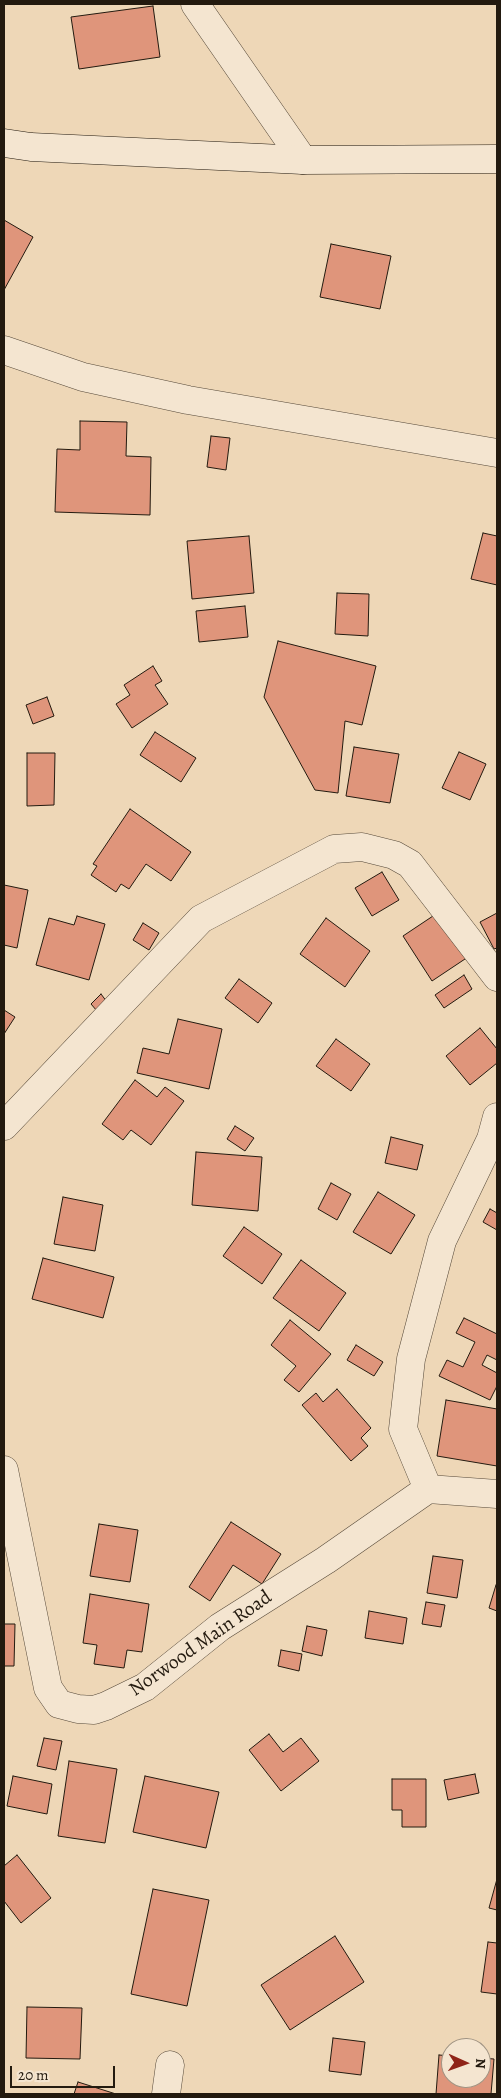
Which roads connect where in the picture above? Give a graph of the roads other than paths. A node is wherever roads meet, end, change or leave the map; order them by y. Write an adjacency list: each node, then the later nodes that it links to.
1 (195, 4): 4 (street)
2 (4, 143): 4 (street)
3 (497, 159): 4 (street)
4 (303, 160)
5 (4, 350): 6 (street)
6 (497, 453)
7 (497, 977): 9 (street)
8 (497, 1117): 11 (street)
9 (4, 1126)
10 (4, 1470): 11 (street, Norwood Main Road)
11 (428, 1489): 12 (street)
12 (497, 1494)
13 (170, 2065): 14 (street)
14 (166, 2094)

